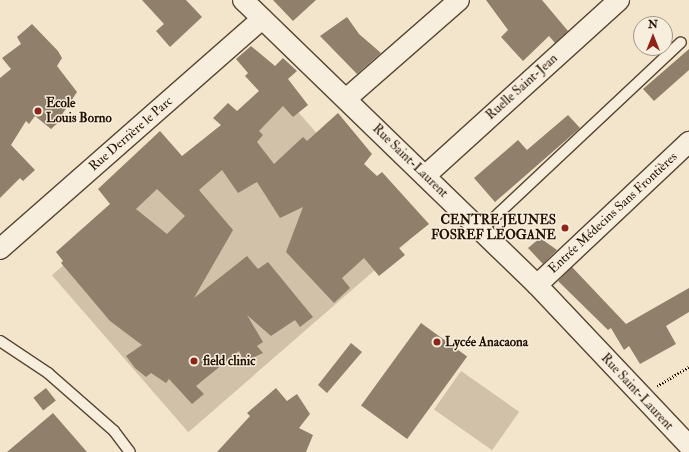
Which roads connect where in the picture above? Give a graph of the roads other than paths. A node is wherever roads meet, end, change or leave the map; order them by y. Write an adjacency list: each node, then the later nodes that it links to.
1 (243, 0): 4 (street, Rue Saint-Laurent)
2 (459, 0): 6 (street)
3 (619, 0): 8 (street, Ruelle Saint-Jean)
4 (262, 19): 6 (street, Rue Saint-Laurent); 10 (street, Rue Derrière le Parc)
5 (681, 42): 9 (lane)
6 (346, 99): 8 (street, Rue Saint-Laurent)
7 (689, 142): 11 (street, Entrée Médecins Sans Frontières)
8 (425, 176): 9 (street, Rue Saint-Laurent)
9 (481, 230): 11 (street, Rue Saint-Laurent)
10 (0, 249)
11 (537, 285): 13 (street, Rue Saint-Laurent)
12 (0, 341): 14 (lane)
13 (689, 446)
14 (130, 452)

